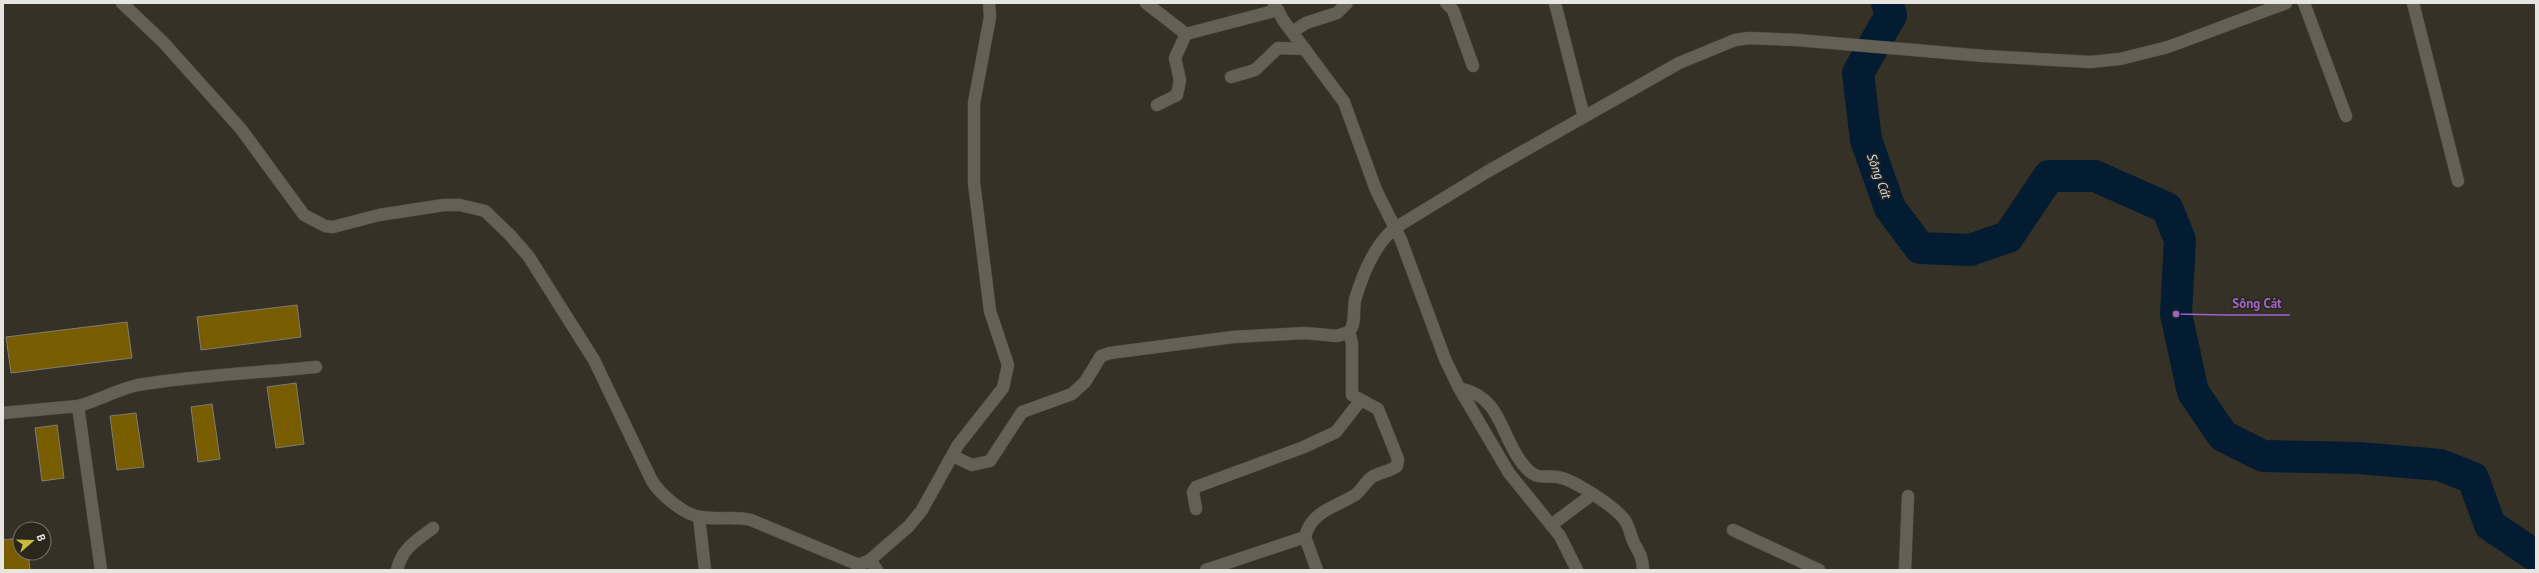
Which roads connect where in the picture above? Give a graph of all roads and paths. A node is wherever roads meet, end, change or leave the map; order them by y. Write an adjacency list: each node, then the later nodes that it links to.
1 (122, 3): 31 (street)
2 (989, 3): 27 (street)
3 (1146, 3): 12 (street)
4 (1347, 3): 11 (street)
5 (1446, 3): 14 (street)
6 (1555, 3): 18 (street)
7 (2286, 3): 18 (street)
8 (2304, 3): 17 (street)
9 (2413, 3): 19 (street)
10 (1276, 7): 11 (street); 12 (street)
11 (1292, 32): 13 (street)
12 (1186, 34): 16 (street)
13 (1305, 49): 15 (street); 20 (street)
14 (1473, 66)
15 (1231, 77)
16 (1157, 105)
17 (2346, 116)
18 (1584, 117): 20 (street)
19 (2458, 181)
20 (1395, 228): 21 (street); 23 (street)
21 (1349, 332): 24 (street); 27 (street)
22 (316, 367): 25 (street)
23 (1459, 388): 28 (street); 32 (street)
24 (1360, 401): 30 (street); 35 (street)
25 (78, 406): 26 (street); 37 (street)
26 (3, 413)
27 (953, 456): 36 (street)
28 (1592, 494): 32 (street); 44 (street)
29 (1908, 496): 46 (street)
30 (1196, 509)
31 (699, 517): 36 (street); 39 (street)
32 (1551, 525): 43 (street)
33 (433, 528): 38 (street)
34 (1733, 530): 45 (street)
35 (1305, 537): 41 (street); 42 (street)
36 (870, 560): 40 (street)
37 (101, 570)
38 (397, 570)
39 (705, 570)
40 (877, 570)
41 (1206, 570)
42 (1317, 570)
43 (1577, 570)
44 (1643, 570)
45 (1819, 570)
46 (1905, 570)

